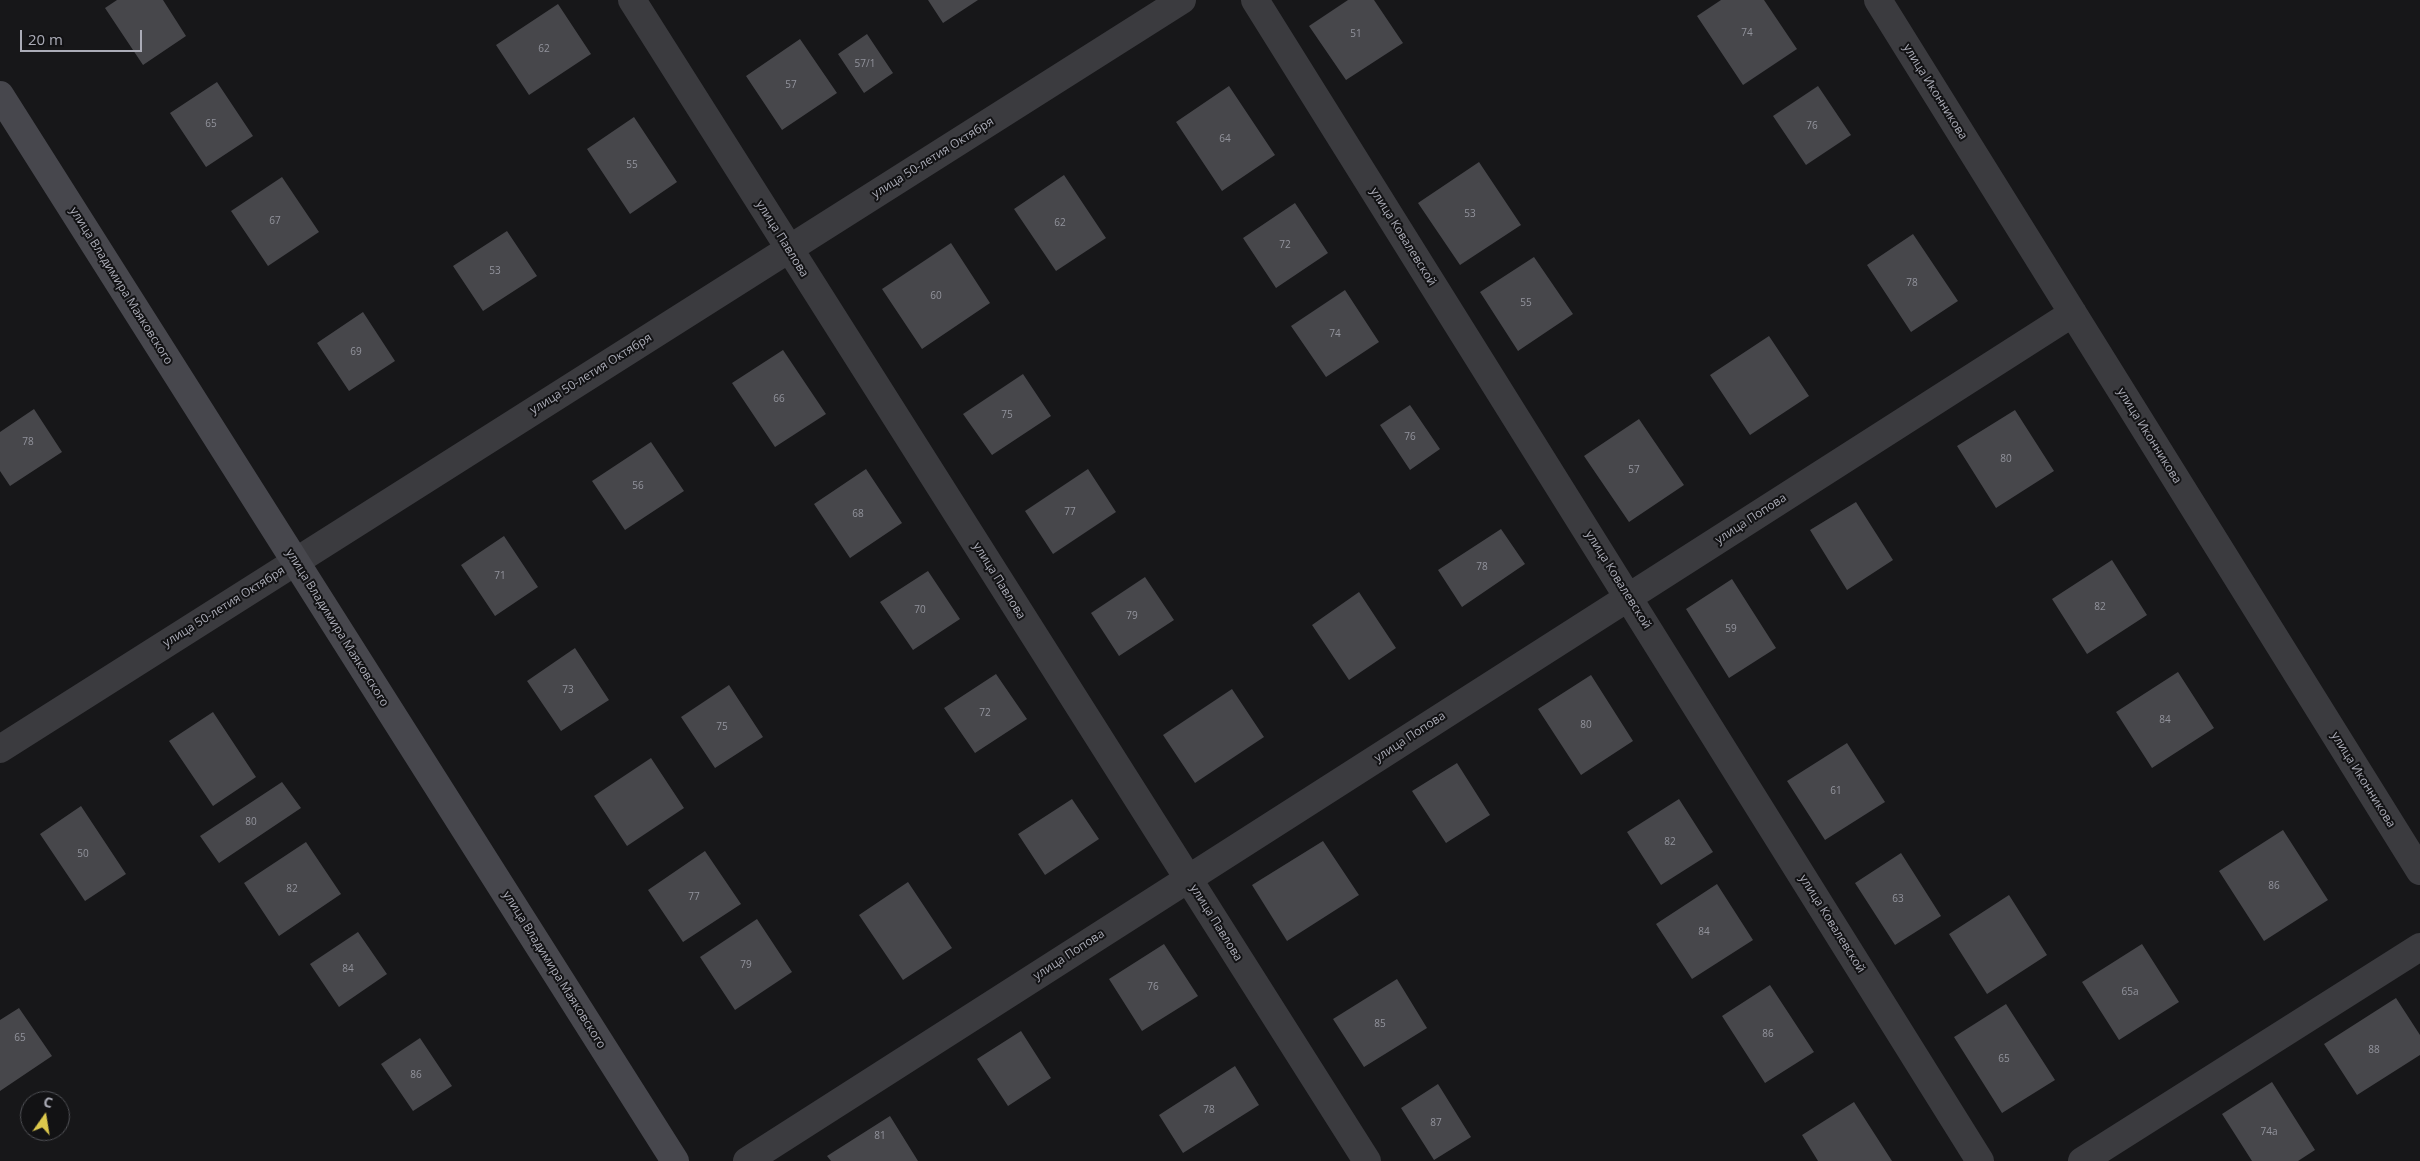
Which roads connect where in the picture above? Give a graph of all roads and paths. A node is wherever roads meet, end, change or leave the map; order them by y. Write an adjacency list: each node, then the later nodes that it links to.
1 (632, 0): 6 (street, улица Павлова)
2 (1182, 0): 6 (street, улица 50-летия Октября)
3 (1255, 0): 9 (street, улица Ковалевской)
4 (1878, 0): 7 (street, улица Иконникова)
5 (0, 95): 8 (street, улица Владимира Маяковского)
6 (788, 250): 8 (street, улица 50-летия Октября); 12 (street, улица Павлова)
7 (2073, 313): 9 (street, улица Попова); 11 (street, улица Иконникова)
8 (295, 562): 10 (street, улица 50-летия Октября); 14 (street, улица Владимира Маяковского)
9 (1628, 597): 12 (street, улица Попова); 17 (street, улица Ковалевской)
10 (0, 749)
11 (2420, 871)
12 (1188, 879): 15 (street, улица Попова); 16 (street, улица Павлова)
13 (2420, 947): 18 (street)
14 (675, 1161)
15 (748, 1161)
16 (1367, 1161)
17 (1980, 1161)
18 (2082, 1161)

